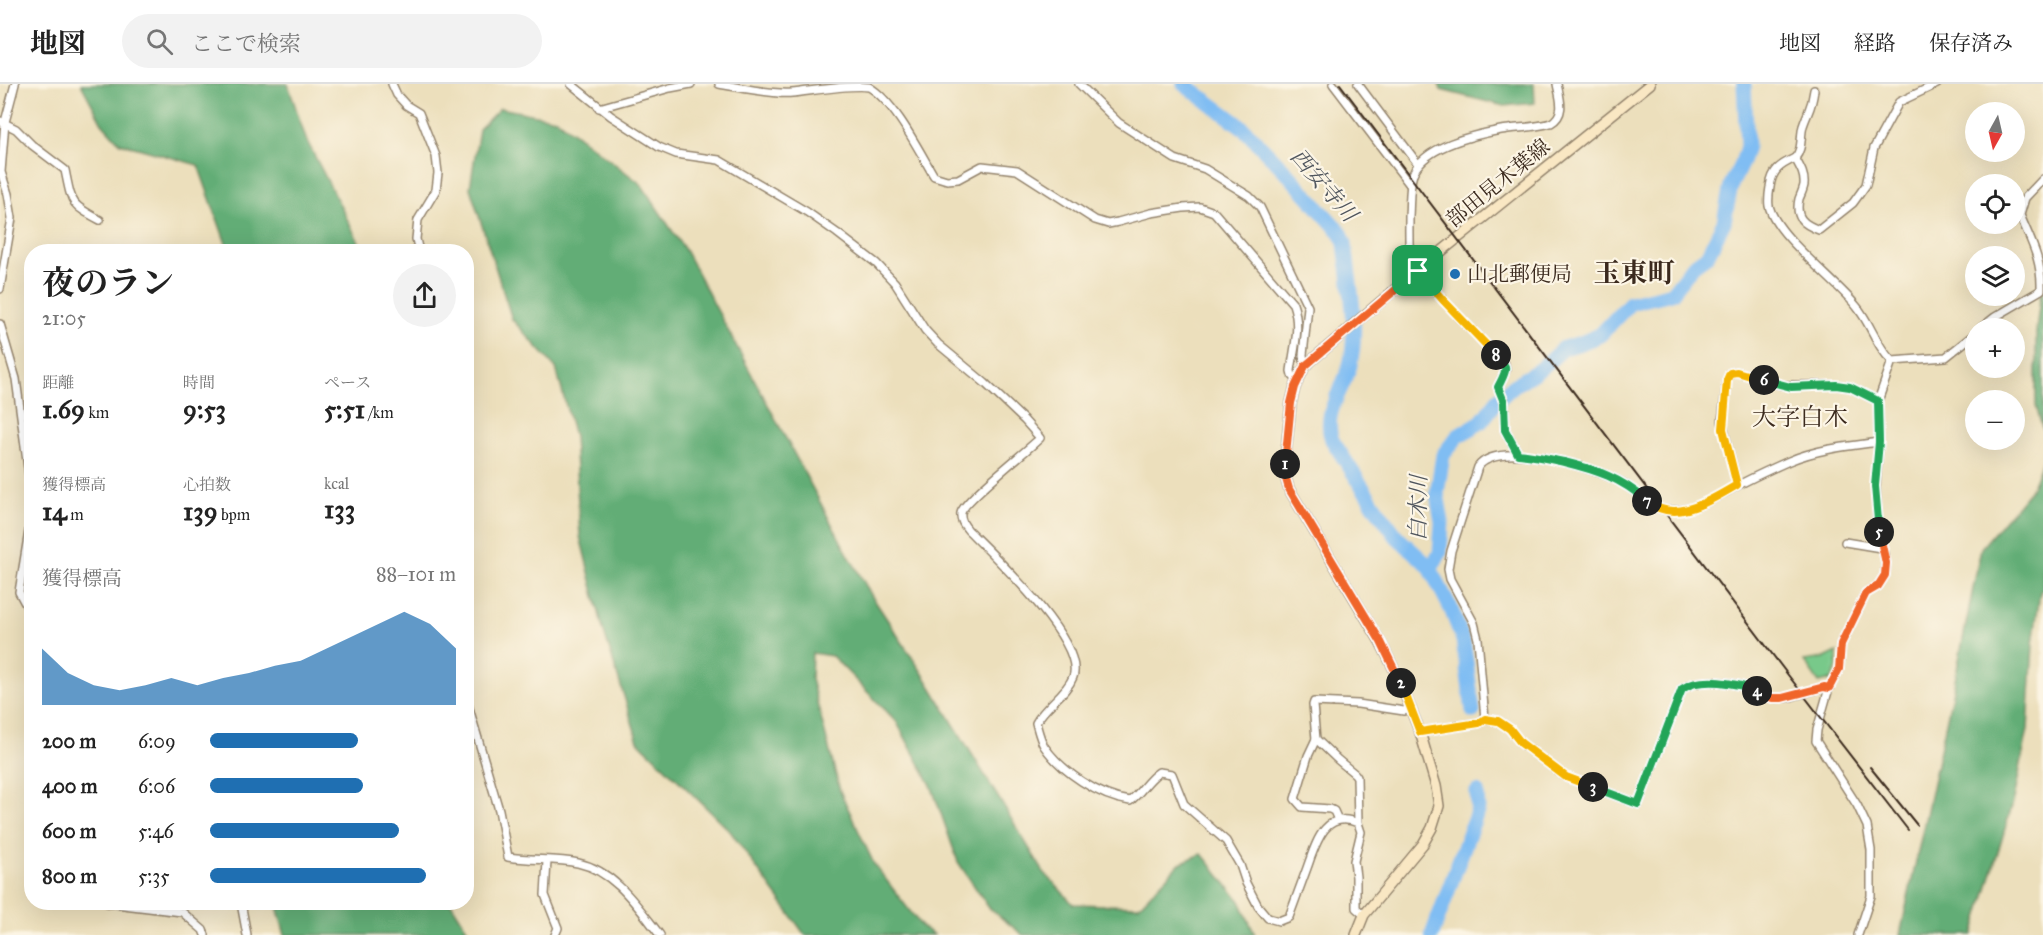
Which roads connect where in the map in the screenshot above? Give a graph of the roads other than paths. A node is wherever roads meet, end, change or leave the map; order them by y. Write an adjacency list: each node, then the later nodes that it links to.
1 (15, 84): 14 (street)
2 (392, 84): 20 (street)
3 (571, 84): 13 (street)
4 (692, 84): 13 (street)
5 (719, 84): 28 (street)
6 (1078, 84): 27 (street)
7 (1333, 84): 18 (street)
8 (1358, 84): 16 (street)
9 (1557, 84): 16 (street)
10 (1650, 84): 21 (main road, 部田見木葉線)
11 (1937, 84): 15 (street)
12 (1814, 90): 15 (street)
13 (600, 108): 44 (street)
14 (3, 122): 19 (street); 22 (street)
15 (1795, 158): 26 (street)
16 (1418, 164): 18 (street)
17 (2043, 179): 23 (street)
18 (1410, 184): 21 (street)
19 (100, 220)
20 (417, 244)
21 (1415, 273): 27 (main road, 部田見木葉線); 32 (street)
22 (0, 289)
23 (1994, 318)
24 (0, 324): 30 (street)
25 (1965, 342): 26 (street)
26 (1892, 361): 29 (street)
27 (1305, 366): 28 (main road, 部田見木葉線)
28 (1298, 381): 39 (main road, 部田見木葉線)
29 (1878, 401): 31 (street); 33 (street)
30 (24, 438)
31 (1879, 442): 33 (street); 35 (street)
32 (1518, 454): 33 (street); 40 (street)
33 (1737, 485)
34 (1845, 542): 35 (street)
35 (1881, 548): 38 (street)
36 (24, 562): 37 (street)
37 (24, 601)
38 (1829, 688): 40 (street); 55 (street)
39 (1411, 708): 42 (main road, 部田見木葉線); 43 (street)
40 (1485, 719): 42 (street)
41 (474, 725): 46 (street)
42 (1420, 732): 49 (main road, 部田見木葉線)
43 (1316, 739): 44 (street); 45 (street)
44 (1338, 820): 45 (street)
45 (1359, 823): 49 (street)
46 (548, 861): 52 (street); 53 (street)
47 (165, 910): 50 (street)
48 (243, 910): 51 (street)
49 (1364, 915): 54 (main road, 部田見木葉線)
50 (205, 935)
51 (248, 935)
52 (555, 935)
53 (660, 935)
54 (1356, 935)
55 (1858, 935)

